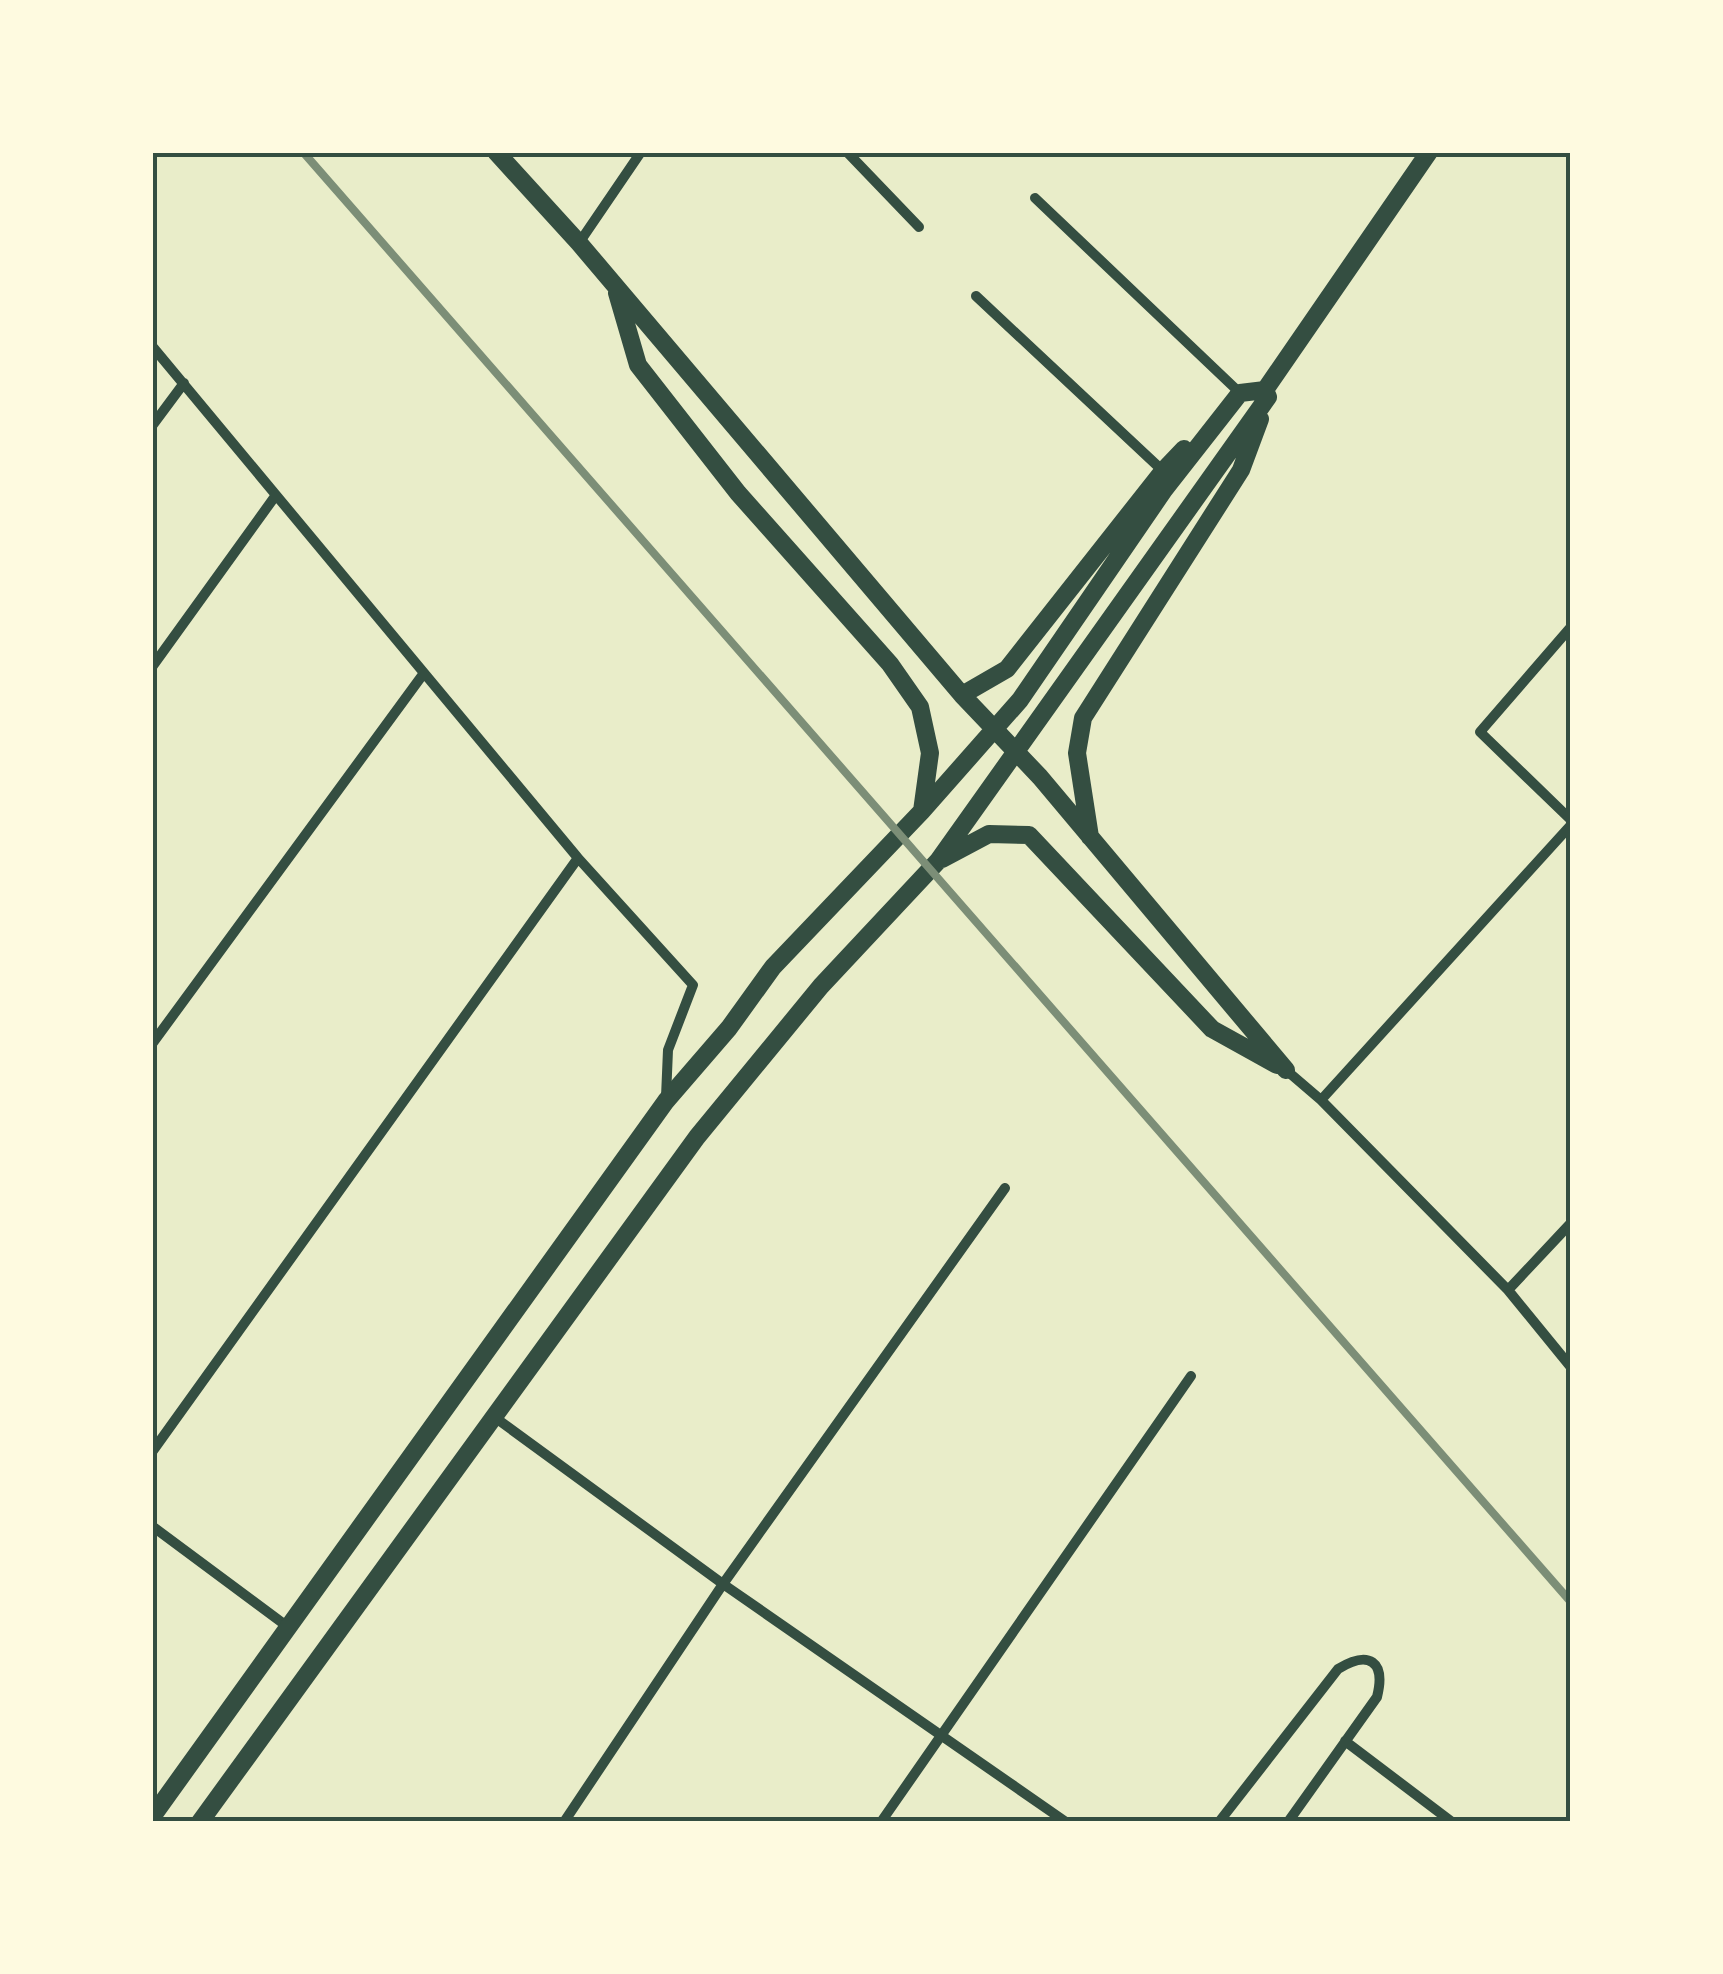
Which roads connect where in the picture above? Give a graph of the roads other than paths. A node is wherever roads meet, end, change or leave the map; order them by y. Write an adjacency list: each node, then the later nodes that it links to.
1 (496, 152): 7 (street)
2 (641, 152): 7 (street)
3 (847, 152): 6 (street)
4 (1429, 152): 13 (street)
5 (1035, 198): 12 (street)
6 (919, 226)
7 (579, 242): 8 (street)
8 (614, 284): 20 (street); 21 (street)
9 (976, 296): 15 (street)
10 (152, 346): 11 (street)
11 (184, 383): 14 (street); 16 (street)
12 (1240, 393): 13 (street); 15 (street); 21 (street)
13 (1267, 393): 23 (street); 25 (street)
14 (152, 426)
15 (1163, 471): 20 (street)
16 (276, 495): 18 (street); 19 (street)
17 (1570, 628): 22 (street)
18 (152, 667)
19 (424, 674): 24 (street); 26 (street)
20 (962, 695): 23 (street)
21 (922, 811): 29 (street)
22 (1570, 823): 28 (street)
23 (1090, 838): 27 (street)
24 (578, 858): 29 (street); 36 (street)
25 (938, 861): 27 (street); 35 (street)
26 (152, 1044)
27 (1286, 1070): 28 (street)
28 (1321, 1100): 32 (street)
29 (666, 1101): 39 (street)
30 (1006, 1188): 38 (street)
31 (1570, 1224): 32 (street)
32 (1508, 1290): 33 (street)
33 (1570, 1366)
34 (1192, 1376): 40 (street)
35 (493, 1416): 38 (street); 43 (street)
36 (152, 1452)
37 (152, 1526): 39 (street)
38 (723, 1584): 40 (street); 44 (street)
39 (288, 1627): 42 (street)
40 (942, 1734): 45 (street); 46 (street)
41 (1345, 1742): 47 (street); 48 (street); 49 (street)
42 (152, 1817)
43 (200, 1822)
44 (564, 1822)
45 (881, 1822)
46 (1066, 1822)
47 (1220, 1822)
48 (1288, 1822)
49 (1452, 1822)

